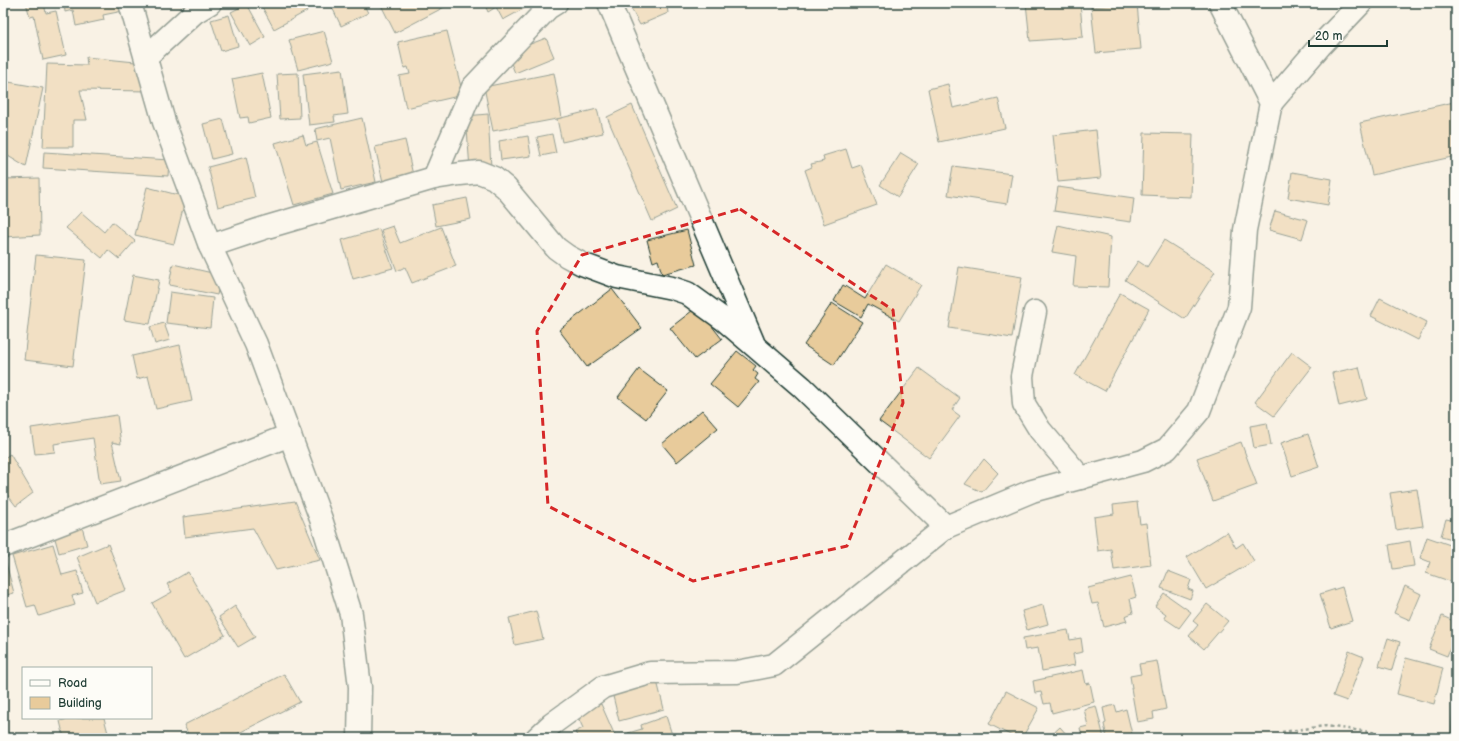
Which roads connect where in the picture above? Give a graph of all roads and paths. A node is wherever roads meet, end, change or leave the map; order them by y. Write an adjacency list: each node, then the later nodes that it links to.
1 (130, 3): 7 (street)
2 (210, 3): 7 (street)
3 (556, 3): 9 (street)
4 (609, 3): 12 (street)
5 (1220, 3): 8 (street)
6 (1361, 3): 8 (street)
7 (146, 57): 10 (street)
8 (1271, 103): 14 (street)
9 (434, 178): 10 (street); 12 (street)
10 (210, 246): 13 (street)
11 (1035, 312): 14 (street)
12 (755, 346): 15 (street)
13 (290, 435): 16 (street); 18 (street)
14 (1081, 478): 15 (street)
15 (946, 527): 19 (street)
16 (3, 546)
17 (1282, 732): 20 (path)
18 (359, 738)
19 (537, 738)
20 (1416, 738)

